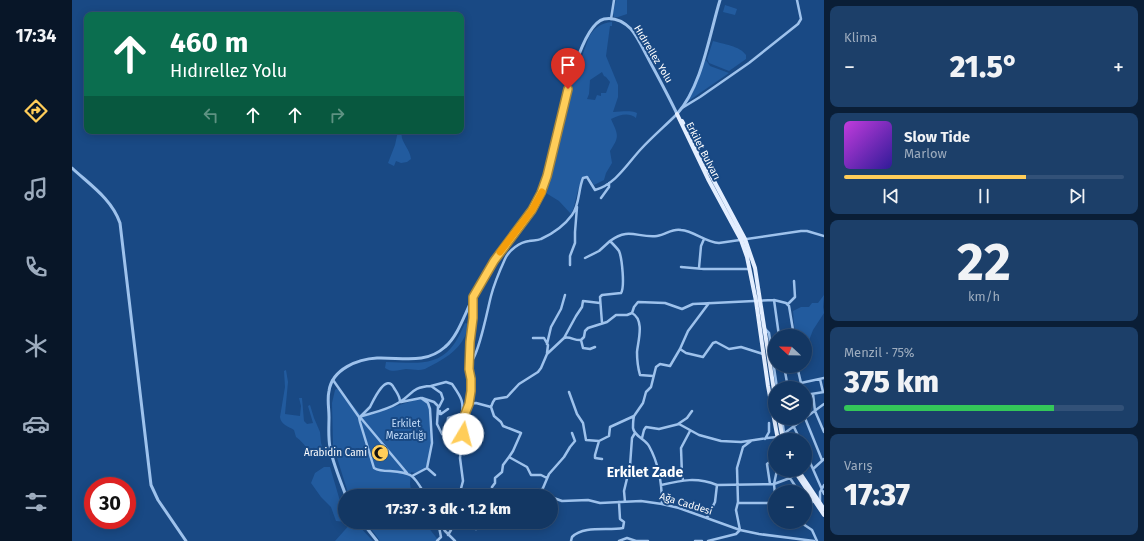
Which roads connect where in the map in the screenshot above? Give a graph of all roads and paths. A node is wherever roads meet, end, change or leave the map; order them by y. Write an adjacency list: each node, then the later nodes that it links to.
1 (614, 0): 4 (street)
2 (720, 0): 5 (street)
3 (797, 0): 5 (street)
4 (611, 19): 6 (street, Hıdırellez Yolu); 22 (street)
5 (682, 108): 6 (street)
6 (677, 114): 8 (street); 13 (main road, Erkilet Bulvarı)
7 (72, 168): 133 (street)
8 (609, 183): 9 (street); 10 (street)
9 (601, 198)
10 (577, 204): 16 (street); 42 (street)
11 (824, 236): 13 (street)
12 (704, 239): 13 (street); 14 (street); 18 (street)
13 (743, 239): 19 (main road, Erkilet Bulvarı); 23 (main road, Erkilet Bulvarı)
14 (610, 241): 15 (street); 25 (street)
15 (585, 258)
16 (570, 265)
17 (681, 266): 18 (street)
18 (699, 268): 19 (street)
19 (750, 269): 23 (main road, Erkilet Bulvarı)
20 (794, 281): 27 (street)
21 (565, 295): 37 (street)
22 (473, 297): 42 (street); 46 (street)
23 (758, 300): 24 (street); 26 (street); 30 (main road, Erkilet Bulvarı); 41 (main road, Erkilet Bulvarı)
24 (774, 300): 27 (street); 31 (street)
25 (600, 303): 29 (street); 35 (street)
26 (709, 303): 28 (street); 39 (street)
27 (788, 304): 32 (street)
28 (632, 313): 29 (street); 43 (street)
29 (602, 323): 36 (street)
30 (764, 328): 33 (street); 47 (main road, Erkilet Bulvarı)
31 (778, 329)
32 (793, 329)
33 (768, 332)
34 (533, 338): 37 (street)
35 (564, 338): 36 (street); 40 (street)
36 (581, 340): 38 (street)
37 (547, 344): 40 (street)
38 (595, 347)
39 (680, 349): 41 (street); 43 (street)
40 (547, 354): 60 (street)
41 (764, 354): 76 (main road, Erkilet Bulvarı)
42 (469, 364): 57 (street)
43 (654, 376): 66 (street)
44 (824, 378): 45 (street)
45 (820, 379): 48 (street); 51 (street)
46 (333, 380): 67 (street); 107 (street)
47 (772, 381)
48 (810, 381)
49 (431, 386): 52 (street); 56 (street); 65 (street)
50 (569, 392): 84 (street)
51 (823, 392): 53 (street)
52 (441, 393): 54 (street); 59 (street)
53 (813, 394): 63 (street)
54 (446, 395)
55 (422, 398): 56 (street); 59 (street); 88 (street)
56 (400, 402): 67 (street); 67 (street)
57 (469, 404): 60 (street); 68 (street)
58 (824, 404): 63 (street)
59 (439, 407): 61 (street); 65 (street)
60 (491, 407): 85 (street)
61 (448, 409)
62 (692, 411): 69 (street)
63 (815, 411): 64 (street); 74 (street)
64 (812, 413)
65 (462, 414): 68 (street)
66 (634, 416): 79 (street); 84 (street)
67 (359, 417): 90 (street); 90 (street)
68 (463, 419): 109 (street)
69 (678, 424): 73 (street); 80 (street)
70 (769, 425): 81 (street)
71 (807, 425): 87 (street)
72 (794, 427): 77 (street); 78 (street)
73 (690, 431): 83 (street); 99 (street)
74 (824, 432)
75 (572, 433): 97 (street)
76 (777, 433)
77 (785, 433)
78 (797, 433)
79 (635, 434): 80 (street); 116 (street)
80 (642, 438): 102 (street)
81 (764, 439): 82 (street); 83 (street)
82 (768, 439)
83 (752, 440): 104 (street)
84 (599, 441): 86 (street)
85 (509, 457): 97 (street); 110 (street)
86 (602, 459)
87 (823, 459): 89 (street)
88 (427, 468): 91 (street); 92 (street)
89 (813, 469): 106 (street)
90 (407, 473): 92 (street)
91 (435, 475)
92 (412, 476): 108 (street)
93 (769, 477): 100 (street)
94 (776, 477): 101 (street)
95 (800, 477): 114 (main road)
96 (801, 477): 121 (main road)
97 (547, 478): 111 (street)
98 (790, 478): 101 (street); 105 (street)
99 (683, 480): 102 (street); 103 (street)
100 (770, 484): 101 (street); 104 (street)
101 (774, 484)
102 (661, 485): 120 (street)
103 (717, 485): 104 (street); 124 (street)
104 (737, 485): 117 (street)
105 (794, 485)
106 (823, 486): 112 (street); 121 (street)
107 (344, 489)
108 (421, 489)
109 (461, 489)
110 (492, 489)
111 (542, 489)
112 (824, 494)
113 (558, 500): 115 (street, Ağa Caddesi)
114 (815, 501): 119 (street); 123 (main road)
115 (619, 502): 116 (street, Ağa Caddesi); 137 (street)
116 (625, 502): 120 (street, Ağa Caddesi)
117 (738, 503): 118 (street); 130 (street)
118 (768, 503)
119 (812, 503)
120 (662, 504): 124 (street, Ağa Caddesi)
121 (821, 504): 122 (main road)
122 (824, 508)
123 (824, 515)
124 (706, 518): 130 (street, Ağa Caddesi)
125 (368, 529): 134 (street)
126 (439, 529): 135 (street)
127 (443, 529): 131 (street)
128 (450, 529): 131 (street)
129 (810, 529): 144 (street)
130 (740, 530): 132 (street, Ağa Caddesi); 142 (street)
131 (448, 535): 136 (street)
132 (785, 537): 143 (street); 144 (street, Ağa Caddesi)
133 (186, 541)
134 (377, 541)
135 (437, 541)
136 (455, 541)
137 (571, 541)
138 (619, 541): 139 (street)
139 (648, 541)
140 (695, 541): 141 (street)
141 (702, 541)
142 (708, 541)
143 (785, 541)
144 (816, 541)

